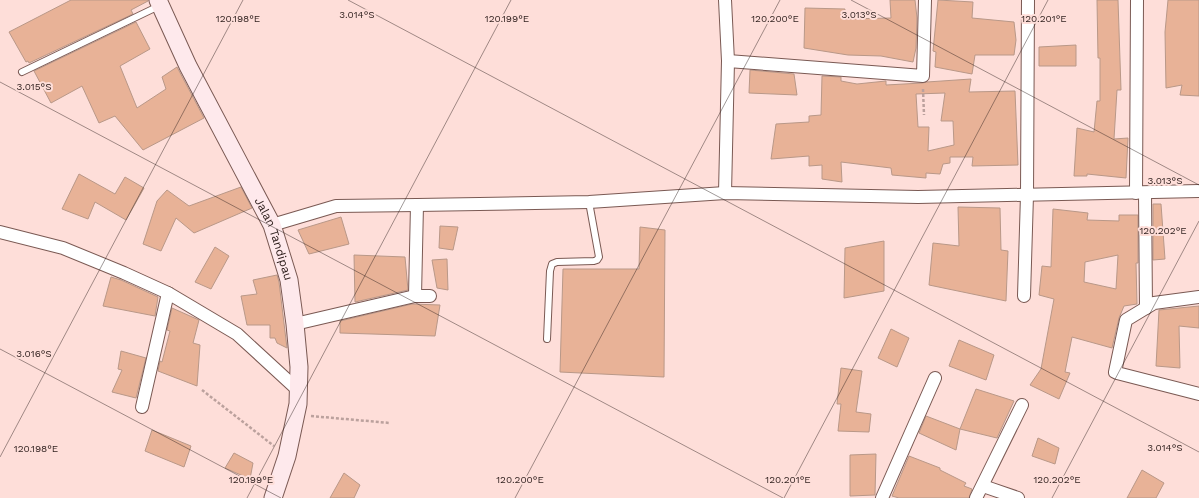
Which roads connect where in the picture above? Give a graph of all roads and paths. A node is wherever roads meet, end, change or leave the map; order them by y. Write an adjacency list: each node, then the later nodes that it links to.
1 (725, 0): 6 (street)
2 (925, 0): 8 (street)
3 (1028, 0): 13 (street)
4 (1137, 0): 12 (street)
5 (159, 2): 7 (lane); 16 (street, Jalan Tandipau)
6 (728, 60): 8 (street); 11 (street)
7 (22, 72)
8 (923, 76): 9 (path)
9 (924, 115)
10 (1199, 191): 12 (street)
11 (725, 193): 13 (street); 14 (street)
12 (1141, 193): 13 (street); 23 (street)
13 (1027, 195): 21 (street)
14 (589, 202): 15 (street); 25 (lane)
15 (417, 206): 16 (street); 19 (street)
16 (272, 225): 24 (street, Jalan Tandipau)
17 (0, 232): 18 (street)
18 (168, 292): 28 (street); 31 (street)
19 (415, 296): 20 (street); 24 (street)
20 (430, 296)
21 (1024, 296)
22 (1199, 297): 23 (street)
23 (1146, 308): 29 (street)
24 (295, 324): 28 (street, Jalan Tandipau)
25 (547, 339)
26 (936, 378): 37 (street)
27 (202, 390): 34 (path)
28 (299, 391): 32 (street, Jalan Tandipau)
29 (1199, 394)
30 (1022, 404): 35 (street)
31 (142, 407)
32 (297, 415): 33 (path); 34 (street, Jalan Tandipau)
33 (390, 423)
34 (287, 456): 36 (street, Jalan Tandipau)
35 (983, 486): 38 (street); 39 (street)
36 (272, 498)
37 (882, 498)
38 (976, 498)
39 (1018, 498)

